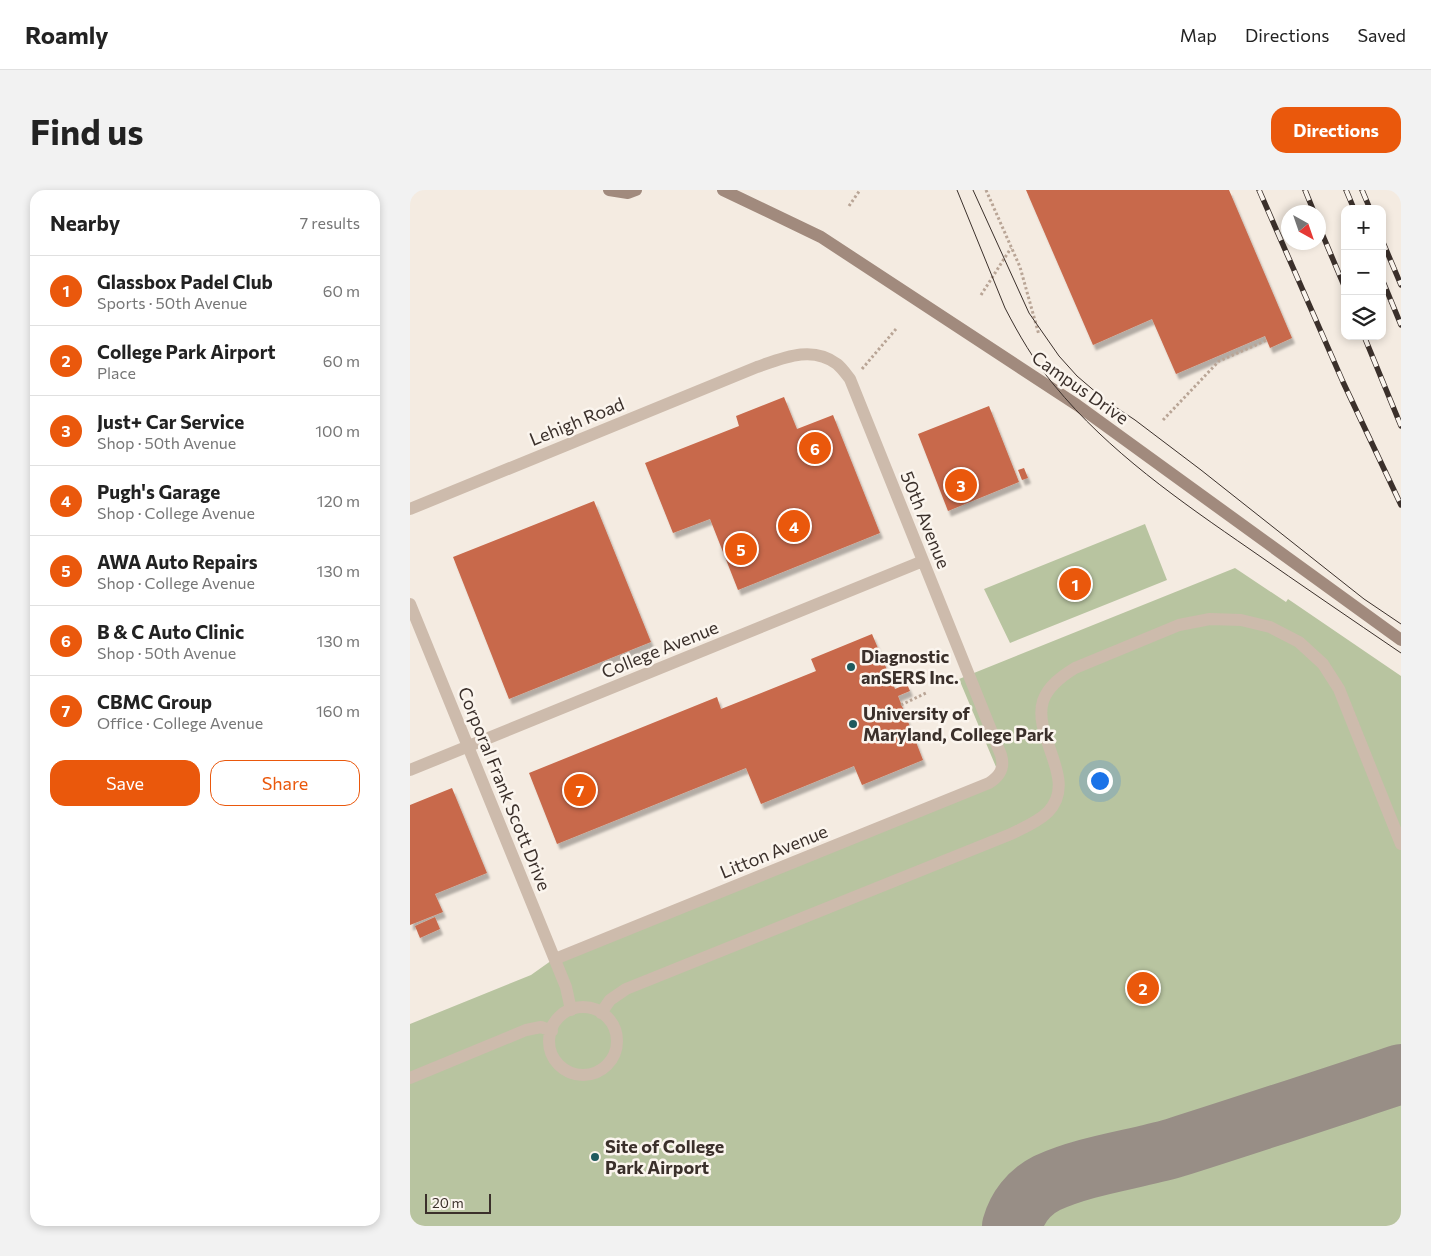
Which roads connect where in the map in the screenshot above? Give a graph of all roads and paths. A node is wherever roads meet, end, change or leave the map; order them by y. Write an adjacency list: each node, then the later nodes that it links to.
1 (609, 190): 5 (main road)
2 (723, 190): 18 (main road, Campus Drive)
3 (860, 190): 6 (path)
4 (986, 190): 7 (path)
5 (631, 191)
6 (850, 206)
7 (1011, 248): 8 (path); 10 (path)
8 (981, 295)
9 (896, 330): 13 (path)
10 (1039, 335)
11 (1267, 340): 14 (path)
12 (757, 367): 13 (street, 50th Avenue); 15 (street, Lehigh Road)
13 (850, 379): 16 (street, 50th Avenue)
14 (1163, 420)
15 (410, 509)
16 (923, 561): 21 (street, College Avenue); 23 (street, 50th Avenue)
17 (410, 604): 21 (street, Corporal Frank Scott Drive)
18 (1401, 640)
19 (928, 692): 20 (path)
20 (901, 705)
21 (468, 747): 22 (street, College Avenue); 25 (street, Corporal Frank Scott Drive)
22 (410, 770)
23 (1001, 771): 25 (street, Litton Avenue)
24 (1401, 844): 27 (street)
25 (555, 959): 26 (street, Corporal Frank Scott Drive)
26 (571, 1010): 27 (street); 28 (street)
27 (601, 1013): 28 (street)
28 (552, 1031): 29 (street)
29 (410, 1078)

